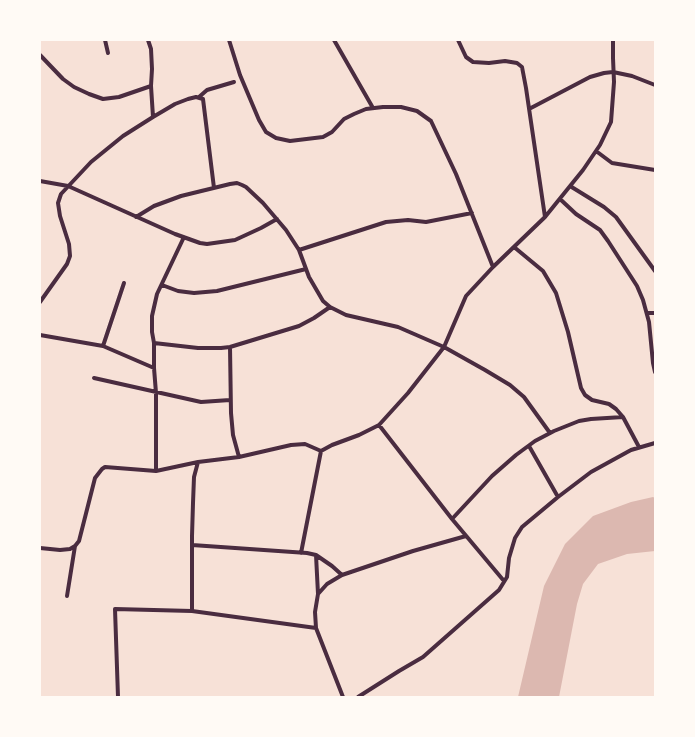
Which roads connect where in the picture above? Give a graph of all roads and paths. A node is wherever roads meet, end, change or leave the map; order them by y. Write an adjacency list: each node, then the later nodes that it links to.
1 (105, 40): 8 (street)
2 (148, 40): 13 (street)
3 (229, 40): 15 (street)
4 (334, 40): 15 (street)
5 (464, 40): 7 (street)
6 (613, 40): 10 (street)
7 (458, 42): 16 (street)
8 (108, 54)
9 (40, 55): 13 (street)
10 (613, 72): 12 (street); 16 (street); 18 (street)
11 (234, 82): 14 (street)
12 (655, 85)
13 (151, 86): 17 (street)
14 (200, 98): 17 (street); 23 (street)
15 (373, 108): 25 (street)
16 (530, 109): 26 (street)
17 (153, 117): 21 (street)
18 (596, 151): 19 (street); 22 (street)
19 (655, 170)
20 (40, 181): 21 (street)
21 (68, 186): 27 (street); 37 (street)
22 (570, 186): 24 (street); 34 (street)
23 (214, 188): 27 (street); 28 (street)
24 (560, 199): 26 (street); 39 (street)
25 (472, 213): 31 (street); 32 (street)
26 (545, 216): 30 (street)
27 (136, 217): 29 (street)
28 (277, 219): 29 (street); 31 (street)
29 (184, 237): 36 (street)
30 (514, 247): 32 (street); 51 (street)
31 (299, 250): 33 (street)
32 (493, 267): 45 (street)
33 (306, 269): 36 (street); 38 (street)
34 (655, 271)
35 (124, 283): 43 (street)
36 (162, 285): 42 (street)
37 (40, 302)
38 (330, 307): 44 (street); 45 (street)
39 (647, 313): 40 (street); 47 (street)
40 (655, 313)
41 (40, 335): 43 (street)
42 (154, 343): 44 (street); 46 (street)
43 (103, 346): 46 (street)
44 (230, 347): 50 (street)
45 (444, 347): 52 (street); 53 (street)
46 (154, 368): 49 (street)
47 (655, 372)
48 (94, 378): 49 (street)
49 (156, 393): 50 (street); 60 (street)
50 (230, 400): 58 (street)
51 (623, 417): 53 (street); 56 (street)
52 (379, 426): 57 (street); 62 (street)
53 (550, 434): 55 (street)
54 (655, 443): 56 (street)
55 (529, 446): 61 (street); 62 (street)
56 (639, 448): 61 (street)
57 (322, 451): 58 (street); 67 (street)
58 (239, 457): 59 (street)
59 (198, 462): 60 (street); 64 (street)
60 (156, 470): 65 (street)
61 (558, 497): 70 (street)
62 (452, 519): 63 (street)
63 (466, 536): 69 (street); 70 (street)
64 (192, 545): 67 (street); 73 (street)
65 (75, 546): 66 (street); 72 (street)
66 (40, 548)
67 (301, 553): 68 (street)
68 (316, 555): 69 (street); 71 (street)
69 (342, 575): 71 (street)
70 (504, 582): 77 (street)
71 (318, 594): 74 (street)
72 (67, 596)
73 (192, 611): 74 (street); 75 (street)
74 (316, 628): 76 (street)
75 (118, 697)
76 (343, 697)
77 (358, 697)

